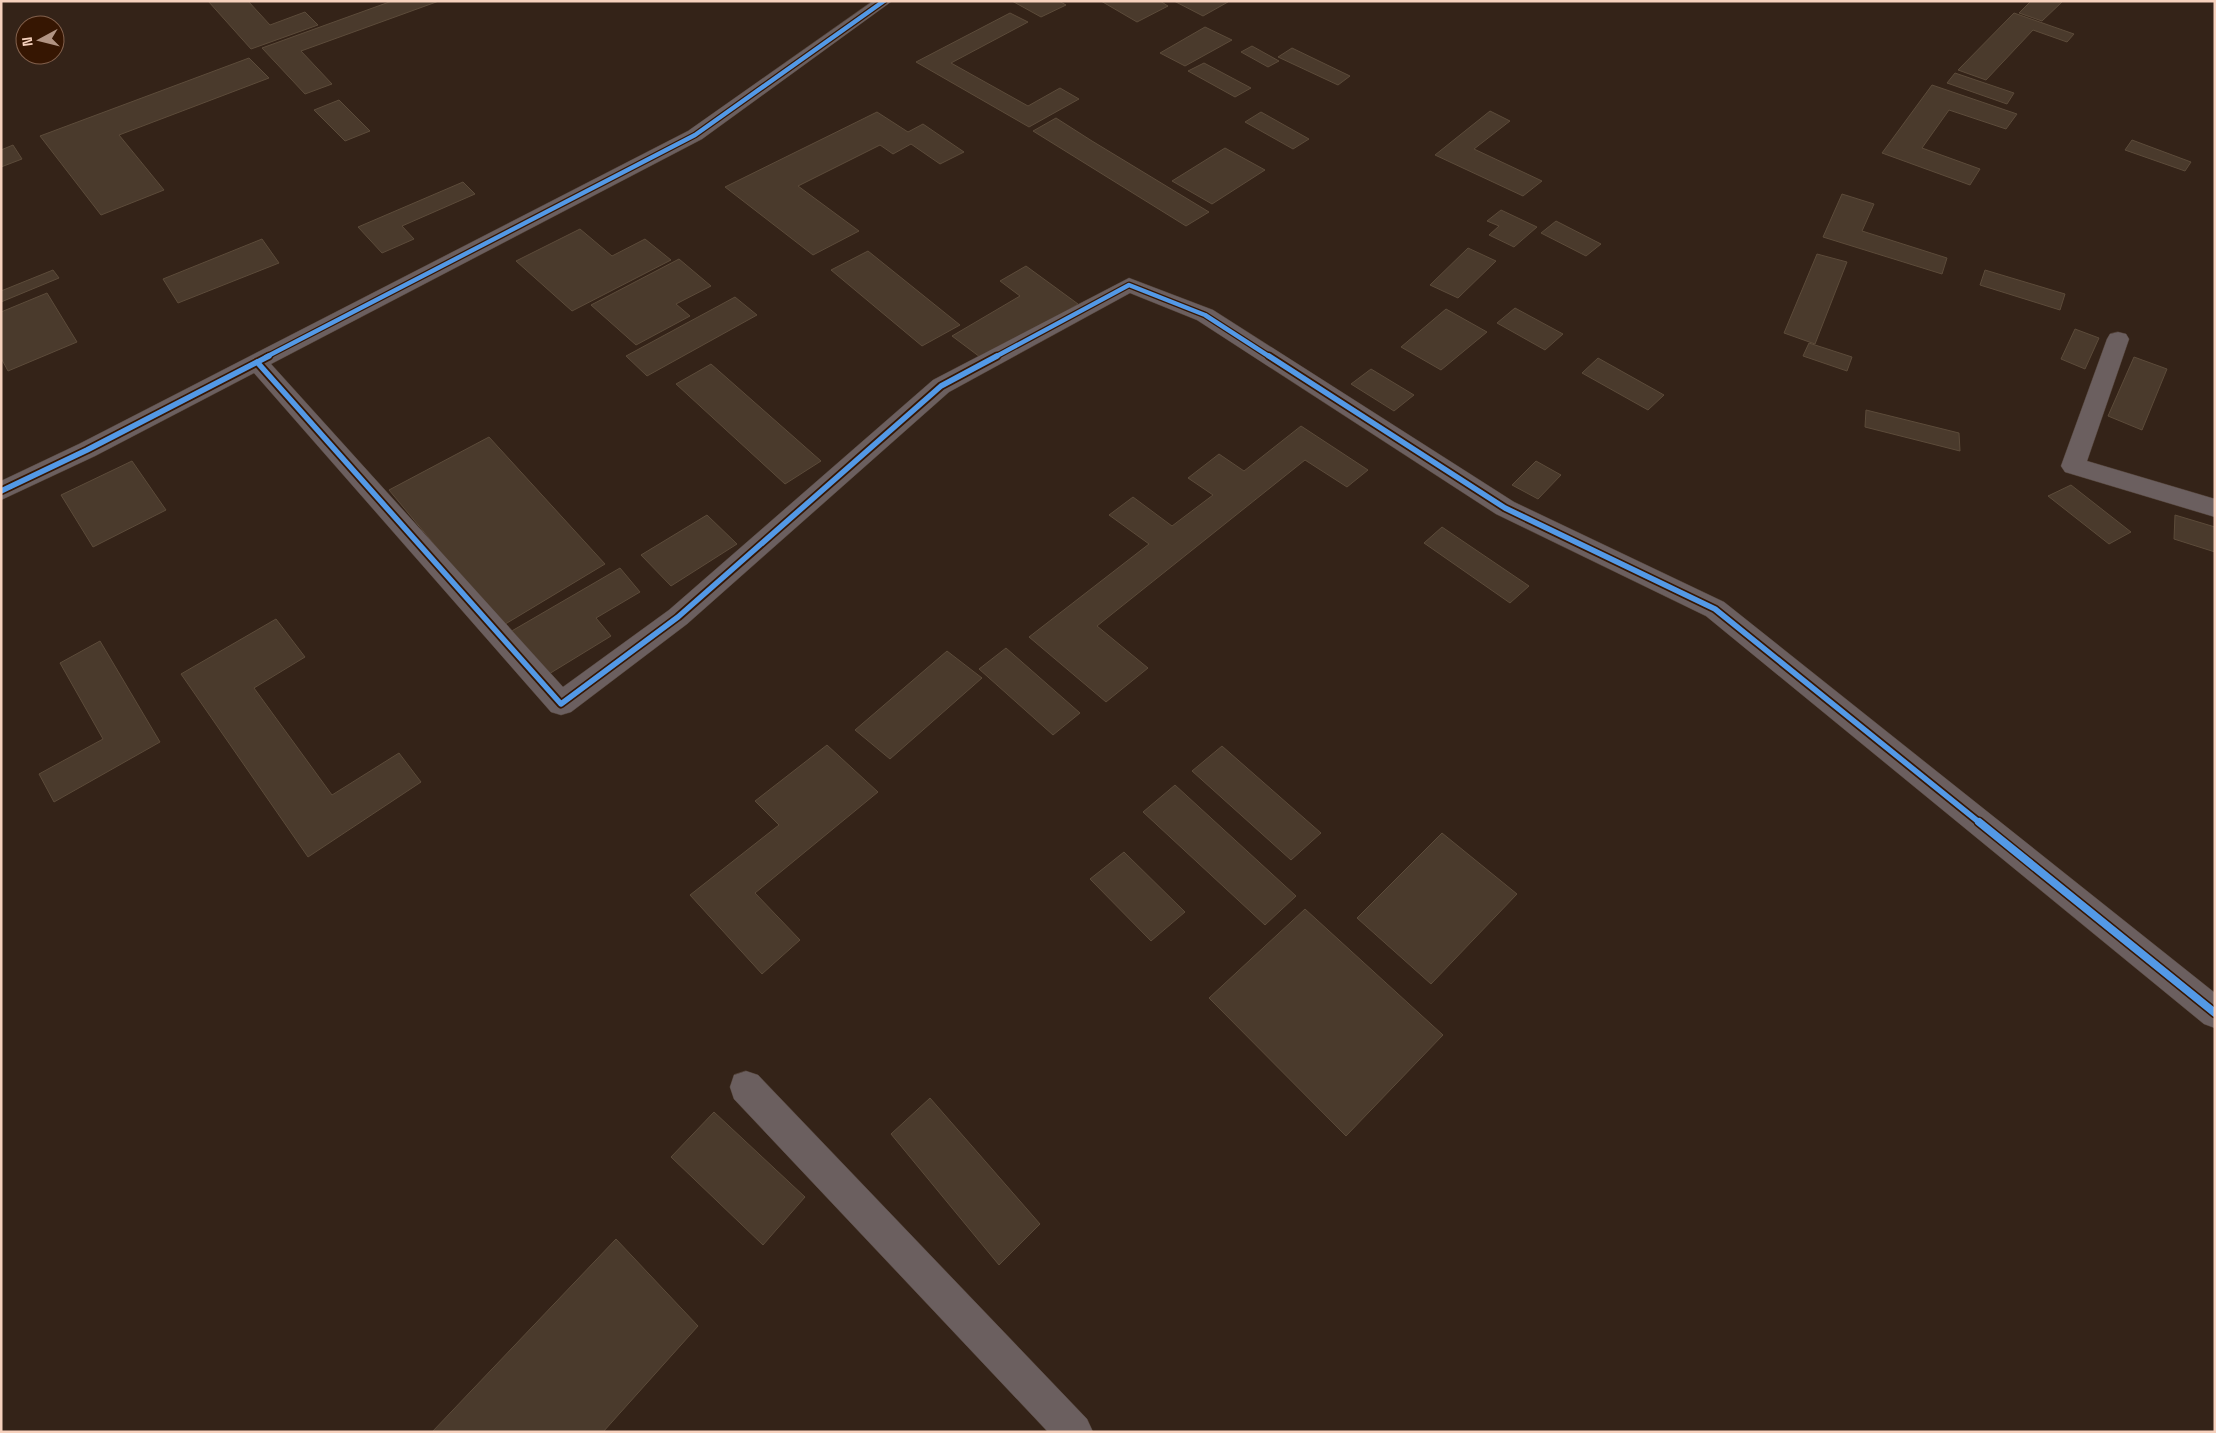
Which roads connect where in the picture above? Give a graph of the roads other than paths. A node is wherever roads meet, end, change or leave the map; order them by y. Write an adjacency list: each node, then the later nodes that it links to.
1 (884, 1): 3 (street)
2 (2118, 339): 5 (street)
3 (257, 362): 4 (street); 6 (street)
4 (1, 491)
5 (2215, 508)
6 (2215, 1013)
7 (746, 1088): 8 (street)
8 (1074, 1432)

